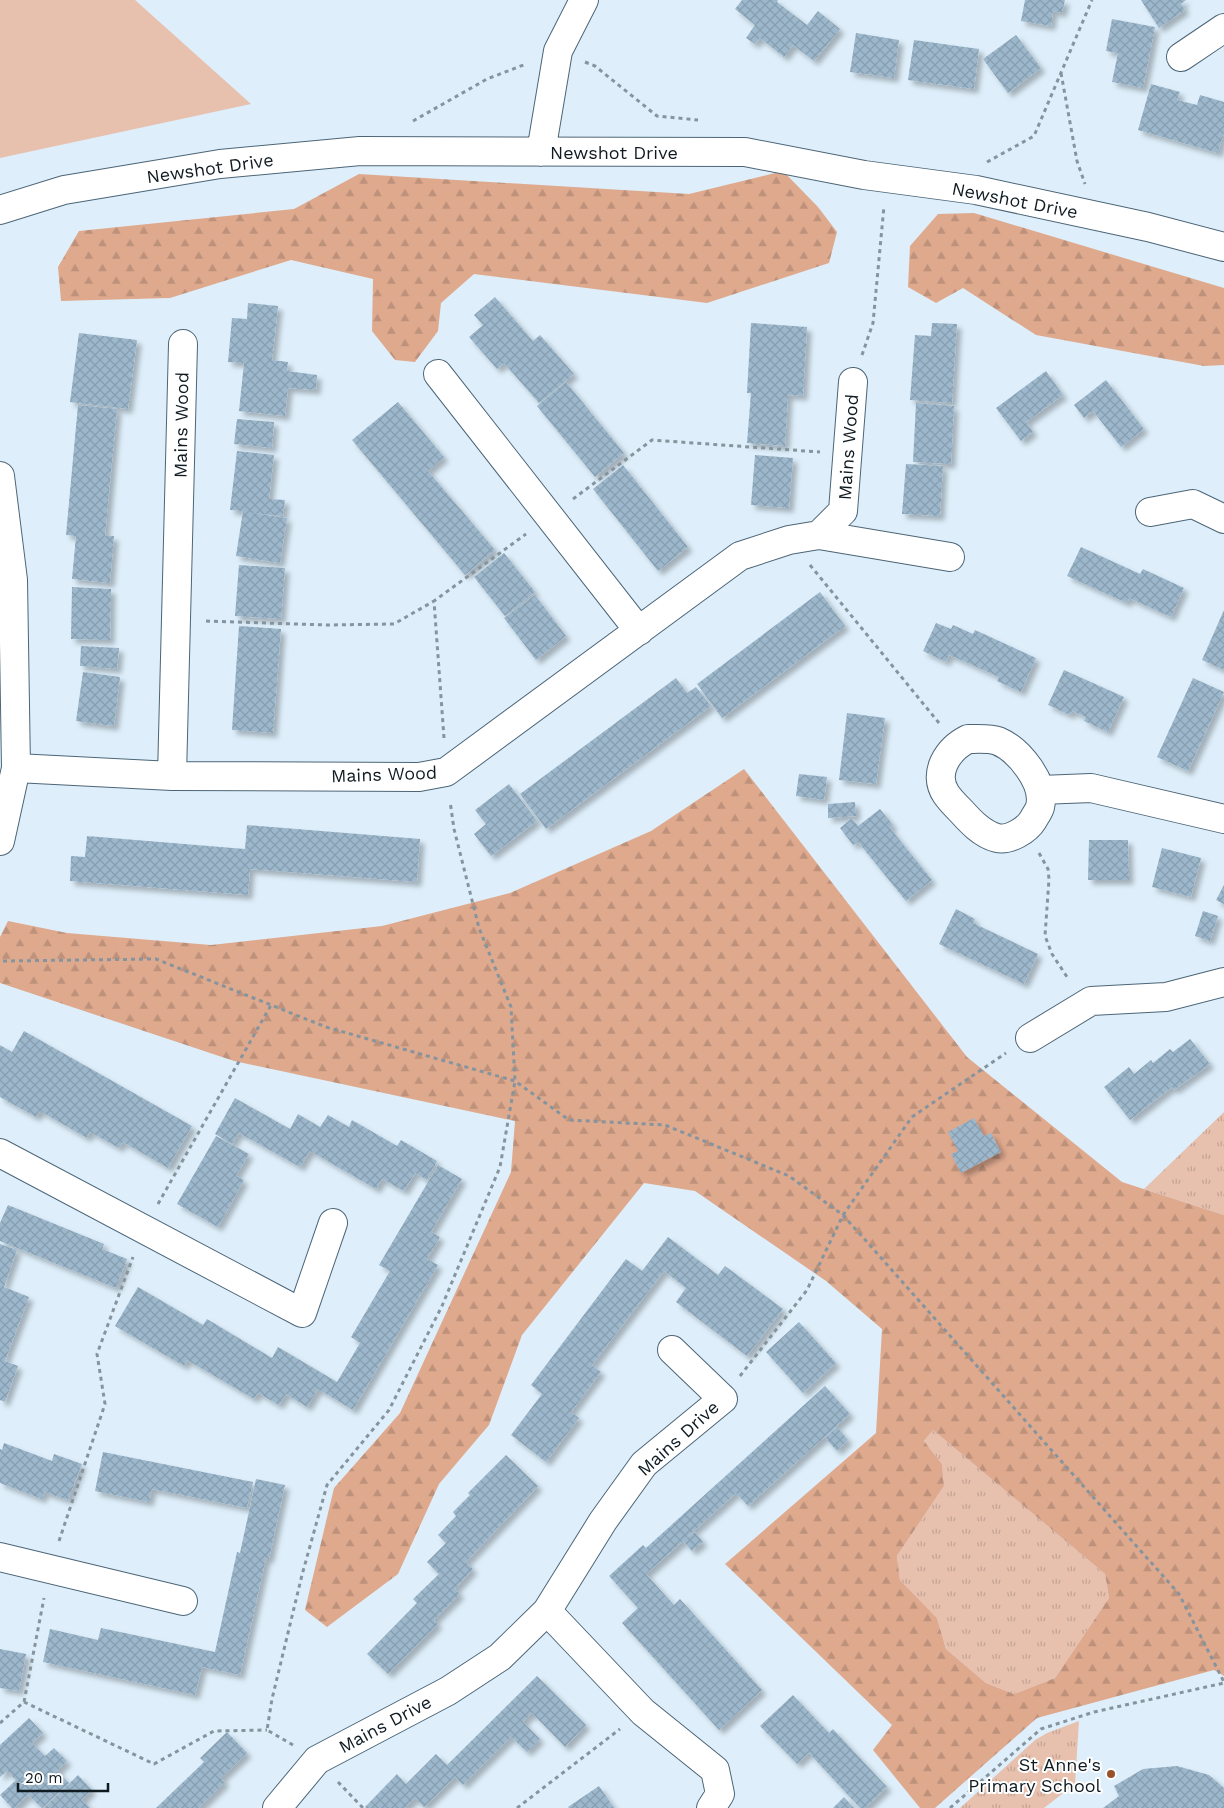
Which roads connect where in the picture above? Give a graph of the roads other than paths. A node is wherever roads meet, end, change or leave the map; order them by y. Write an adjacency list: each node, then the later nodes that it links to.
1 (584, 0): 4 (street)
2 (1224, 28): 3 (street)
3 (1181, 57)
4 (541, 152): 5 (street, Newshot Drive); 6 (street, Newshot Drive)
5 (0, 210)
6 (1224, 247)
7 (183, 344): 18 (street, Mains Wood)
8 (438, 374): 16 (street)
9 (852, 382): 13 (street, Mains Wood)
10 (0, 476): 15 (street)
11 (1150, 512): 12 (street)
12 (1224, 519)
13 (819, 535): 14 (street); 16 (street, Mains Wood)
14 (950, 557)
15 (6, 580): 17 (street)
16 (639, 631): 18 (street, Mains Wood)
17 (16, 768): 18 (street, Mains Wood); 21 (street)
18 (172, 776)
19 (1041, 790): 19 (street); 20 (street)
20 (1222, 814)
21 (0, 841)
22 (1224, 982): 23 (street)
23 (1030, 1038)
24 (0, 1153): 25 (street)
25 (333, 1223)
26 (672, 1350): 29 (street, Mains Drive)
27 (0, 1558): 28 (street)
28 (183, 1601)
29 (547, 1611): 30 (street, Mains Drive); 31 (street)
30 (277, 1808)
31 (711, 1808)

